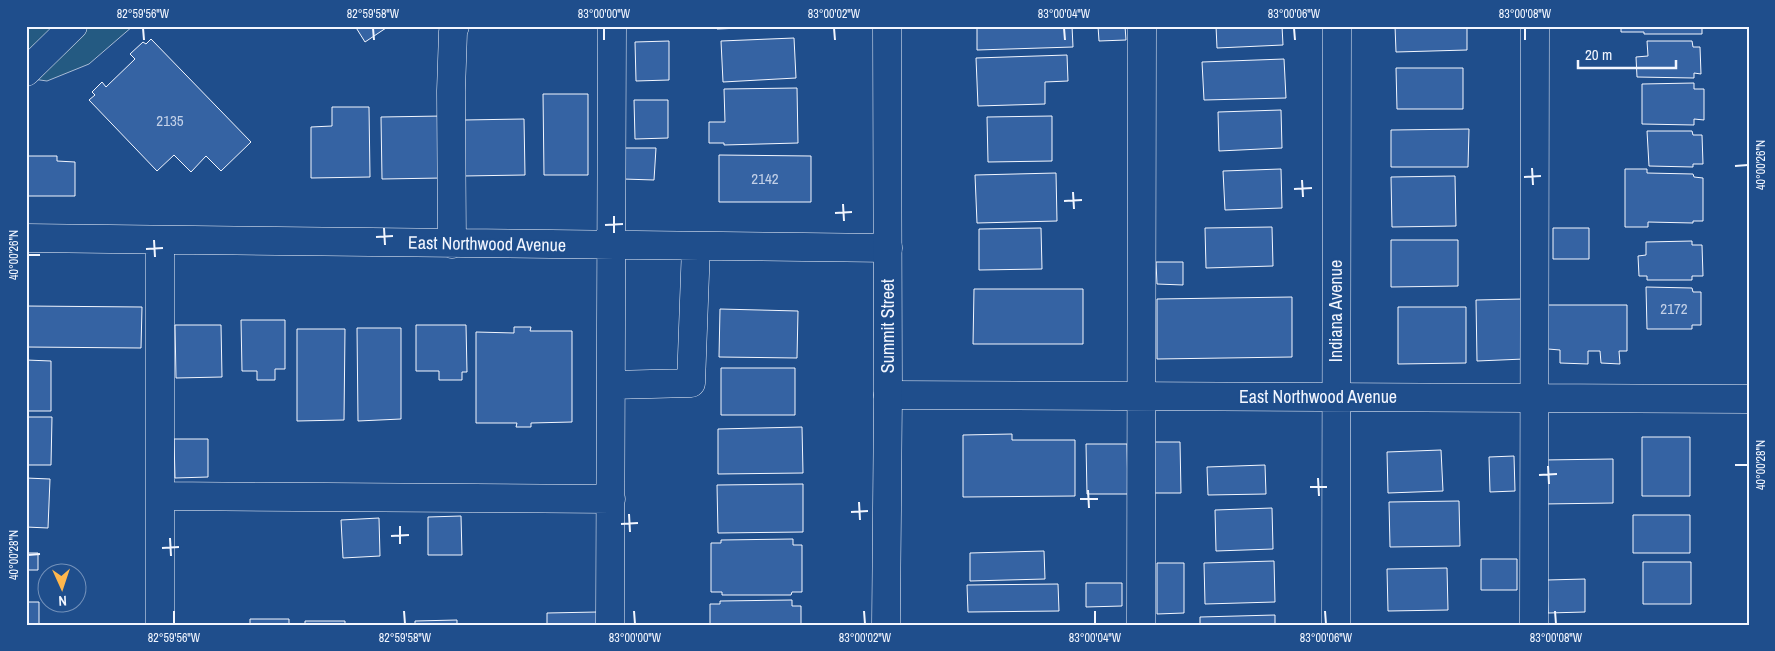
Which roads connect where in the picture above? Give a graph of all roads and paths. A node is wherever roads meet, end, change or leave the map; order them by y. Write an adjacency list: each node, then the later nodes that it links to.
1 (73, 26): 8 (street)
2 (455, 26): 11 (street)
3 (612, 26): 12 (street)
4 (887, 26): 14 (street, Summit Street)
5 (1142, 26): 17 (street)
6 (1337, 26): 18 (street, Indiana Avenue)
7 (1535, 26): 19 (street)
8 (26, 72)
9 (26, 238): 10 (street, East Northwood Avenue)
10 (160, 240): 11 (street, East Northwood Avenue); 21 (street)
11 (452, 244): 12 (street, East Northwood Avenue)
12 (611, 246): 13 (street, East Northwood Avenue); 15 (street)
13 (696, 246): 14 (street, East Northwood Avenue); 15 (street)
14 (888, 248): 16 (street, Summit Street)
15 (611, 385): 22 (street)
16 (888, 395): 17 (street, East Northwood Avenue); 25 (street, Summit Street)
17 (1141, 396): 18 (street, East Northwood Avenue); 26 (street)
18 (1336, 397): 19 (street, East Northwood Avenue); 27 (street, Indiana Avenue)
19 (1534, 398): 20 (street, East Northwood Avenue); 28 (street)
20 (1749, 399)
21 (160, 496): 22 (street); 23 (street)
22 (610, 499): 24 (street)
23 (160, 625)
24 (610, 625)
25 (886, 625)
26 (1141, 625)
27 (1336, 625)
28 (1534, 625)

